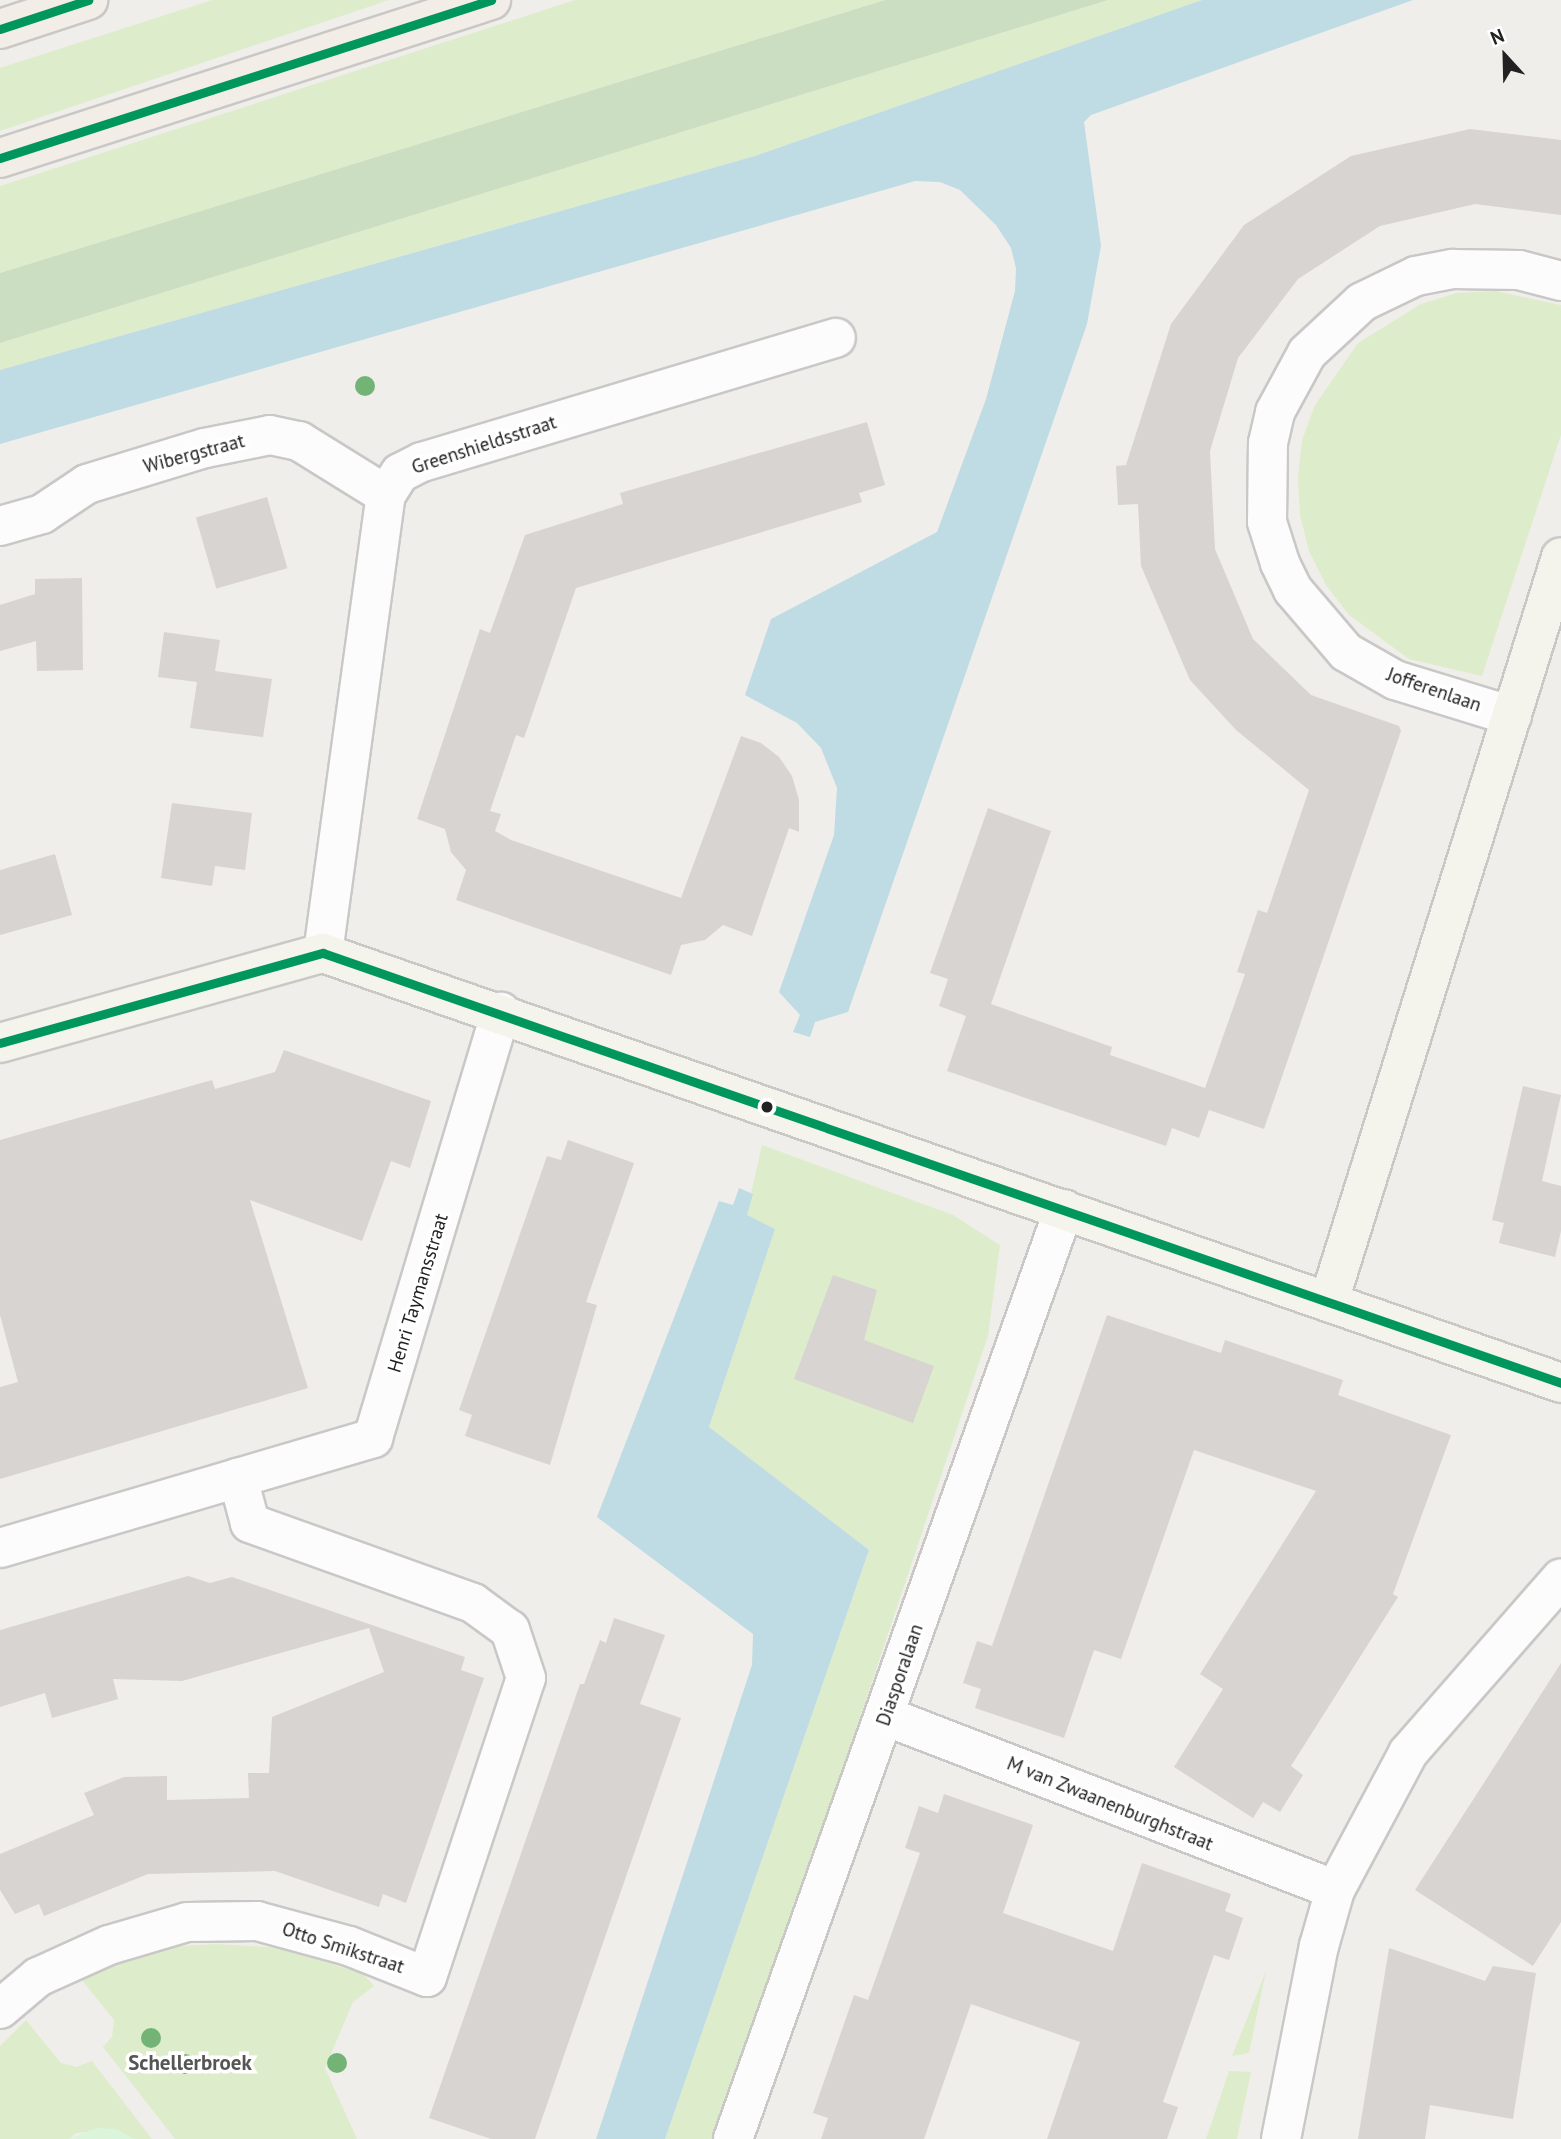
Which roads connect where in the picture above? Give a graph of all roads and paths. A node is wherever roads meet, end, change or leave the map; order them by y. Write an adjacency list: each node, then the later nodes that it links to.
1 (88, 0): 3 (main road)
2 (491, 0): 4 (main road)
3 (0, 29)
4 (0, 158)
5 (1561, 281): 10 (street, Jofferenlaan)
6 (836, 338): 7 (street, Greenshieldsstraat)
7 (386, 495): 8 (street, Wibergstraat); 11 (street)
8 (0, 526)
9 (1561, 557): 10 (street)
10 (1512, 716): 15 (street)
11 (323, 953): 12 (street); 13 (street)
12 (501, 1012): 14 (street); 17 (street, Henri Taymansstraat)
13 (0, 1043)
14 (1064, 1209): 15 (street); 20 (street, Diasporalaan)
15 (1329, 1301): 16 (street)
16 (1561, 1383)
17 (238, 1478): 18 (street, Henri Taymansstraat); 22 (street, Otto Smikstraat)
18 (0, 1548)
19 (1561, 1577): 21 (street)
20 (886, 1716): 21 (street, M van Zwaanenburghstraat); 23 (street, Diasporalaan)
21 (1335, 1890): 24 (street)
22 (0, 2009)
23 (733, 2139)
24 (1281, 2139)

